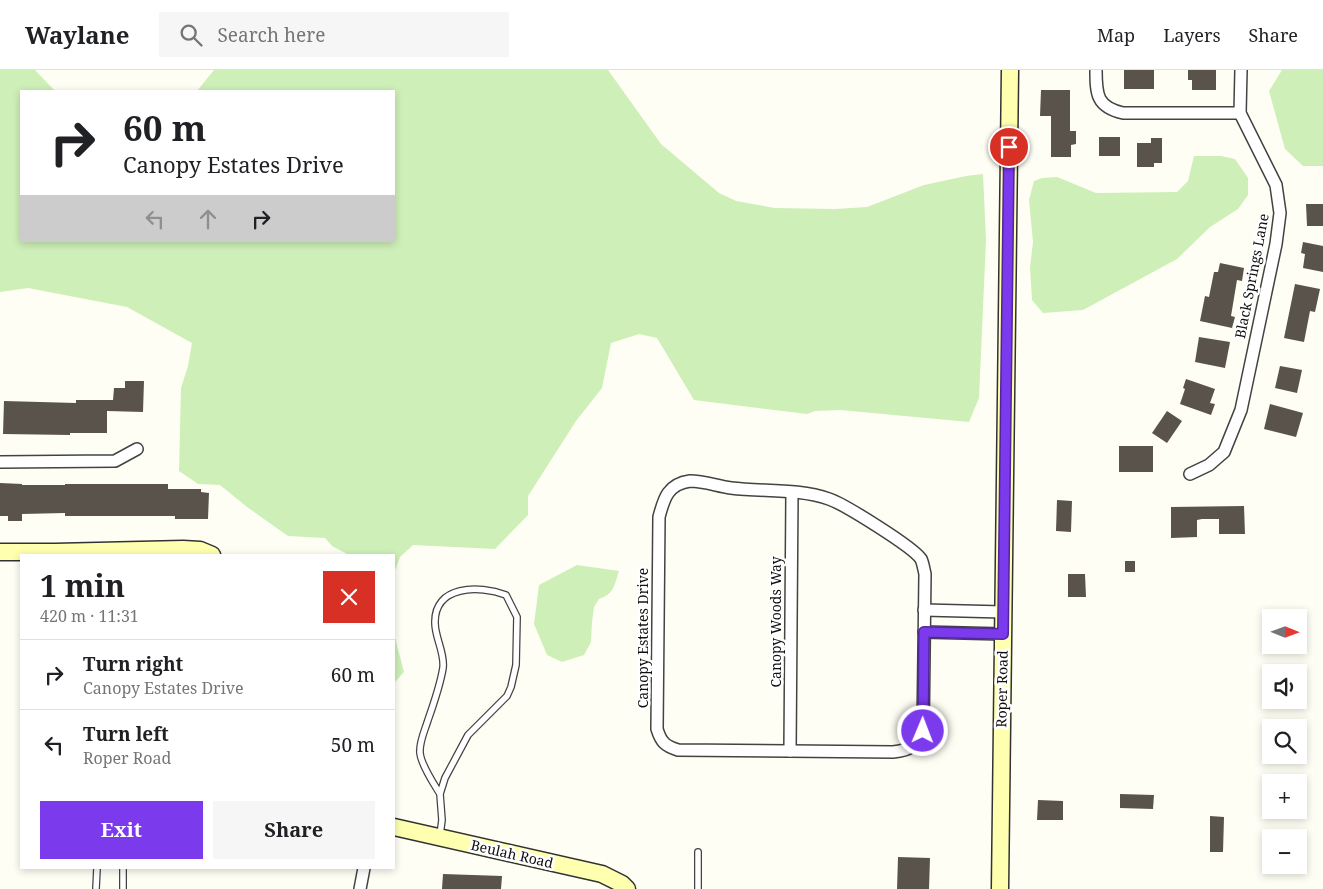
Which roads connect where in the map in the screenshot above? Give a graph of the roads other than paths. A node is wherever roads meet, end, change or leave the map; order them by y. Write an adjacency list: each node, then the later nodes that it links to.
1 (1010, 70): 14 (street, Roper Road)
2 (1096, 70): 4 (street)
3 (1241, 70): 4 (street, Black Springs Lane)
4 (1240, 113): 7 (street, Black Springs Lane)
5 (137, 449): 6 (street)
6 (0, 462)
7 (1190, 474)
8 (792, 493): 13 (street, Canopy Estates Drive); 17 (street, Canopy Woods Way); 17 (street, Canopy Estates Drive)
9 (0, 552): 10 (street)
10 (96, 553): 11 (street)
11 (127, 553): 12 (street)
12 (210, 554)
13 (924, 610): 14 (street); 15 (street, Canopy Estates Drive)
14 (1003, 612): 16 (street, Roper Road)
15 (924, 632): 16 (street); 17 (street, Canopy Estates Drive)
16 (1003, 634): 30 (street, Roper Road)
17 (790, 751)
18 (440, 794): 18 (lane); 20 (lane)
19 (395, 827): 20 (street, Beulah Road)
20 (440, 837): 28 (street, Beulah Road)
21 (698, 852): 29 (lane)
22 (97, 869): 25 (lane)
23 (122, 869): 26 (lane)
24 (364, 869): 27 (street)
25 (96, 889)
26 (123, 889)
27 (360, 889)
28 (627, 889)
29 (698, 889)
30 (1000, 889)

